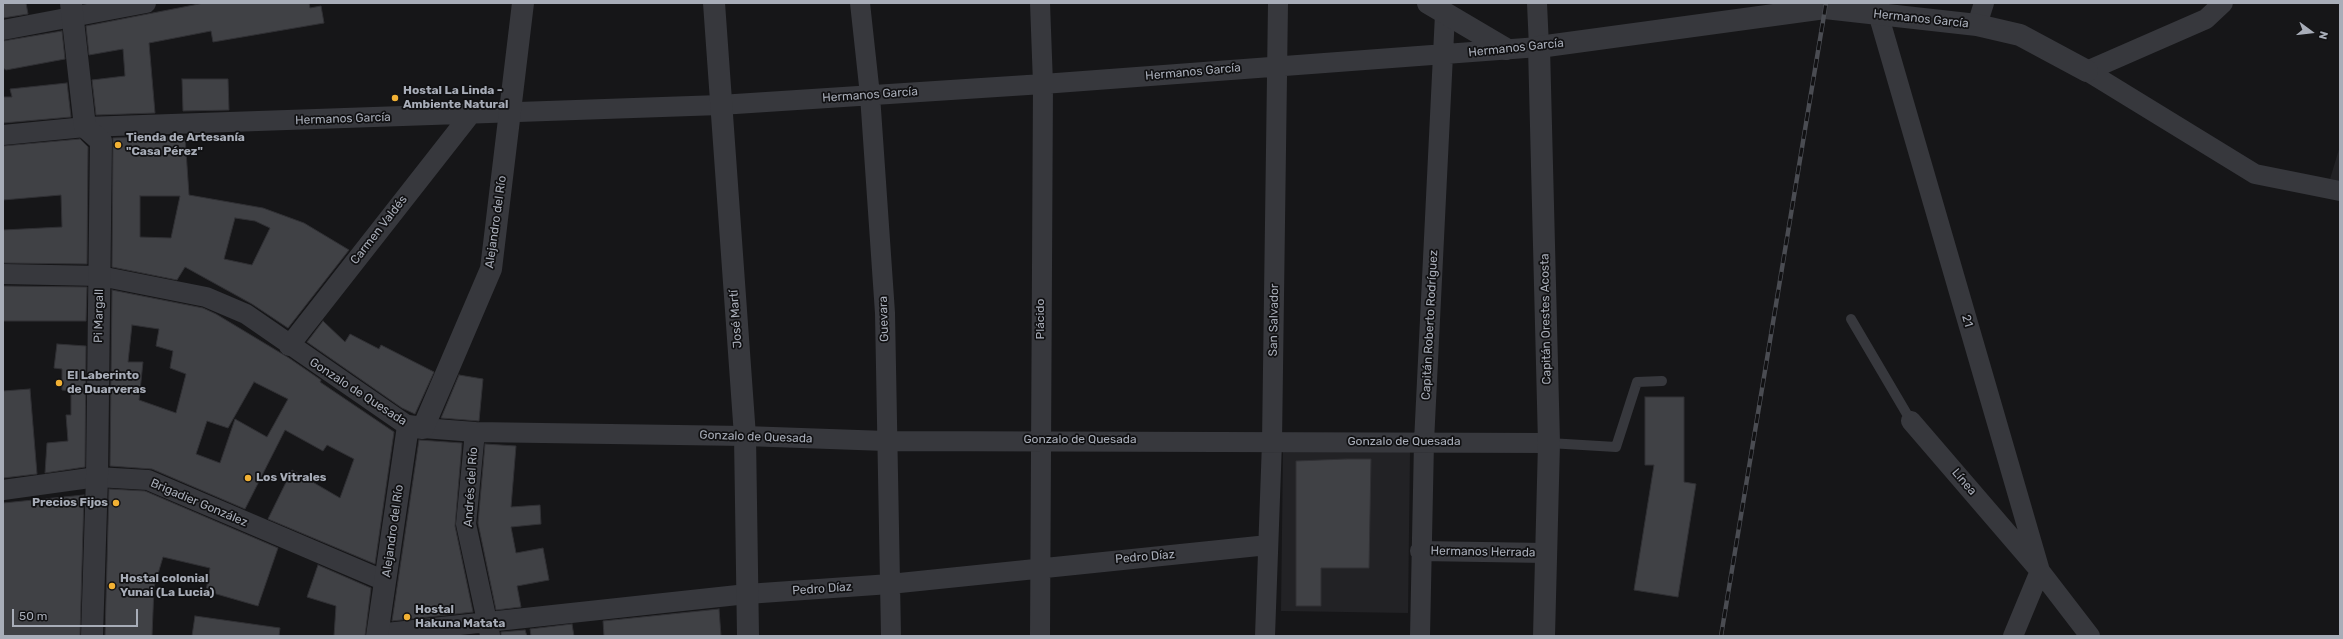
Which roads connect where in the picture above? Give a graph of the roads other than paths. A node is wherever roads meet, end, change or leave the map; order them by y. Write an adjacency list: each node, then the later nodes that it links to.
1 (146, 3): 11 (street)
2 (523, 3): 23 (street, Alejandro del Río)
3 (714, 3): 22 (street, José Martí)
4 (860, 3): 21 (street, Guevara)
5 (1040, 3): 20 (street, Plácido)
6 (1278, 3): 18 (street, San Salvador)
7 (1537, 3): 15 (street, Capitán Orestes Acosta)
8 (1984, 3): 13 (street)
9 (2223, 3): 19 (street)
10 (1436, 8): 16 (street); 17 (street, Capitán Roberto Rodríguez)
11 (71, 9): 14 (street); 25 (street)
12 (1877, 9): 13 (street, Hermanos García); 15 (street, Hermanos García); 48 (street, 21)
13 (1977, 25): 19 (street, Hermanos García)
14 (3, 30)
15 (1539, 47): 16 (street, Hermanos García); 41 (street, Capitán Orestes Acosta)
16 (1506, 49): 17 (street, Hermanos García)
17 (1443, 55): 18 (street, Hermanos García); 40 (street, Capitán Roberto Rodríguez)
18 (1278, 65): 20 (street, Hermanos García); 39 (street, San Salvador)
19 (2087, 70): 27 (street, Hermanos García)
20 (1043, 84): 21 (street, Hermanos García); 37 (street, Plácido)
21 (870, 95): 22 (street, Hermanos García); 38 (street, Guevara)
22 (720, 104): 23 (street, Hermanos García); 36 (street, José Martí)
23 (510, 113): 24 (street, Hermanos García); 34 (street, Alejandro del Río)
24 (470, 115): 25 (street, Hermanos García); 31 (street, Carmen Valdés)
25 (86, 127): 26 (street, Hermanos García); 29 (street, Pi Margall)
26 (3, 135)
27 (2340, 191)
28 (3, 274): 29 (street, Gonzalo de Quesada)
29 (100, 276): 31 (street, Gonzalo de Quesada); 42 (street, Pi Margall)
30 (1851, 319): 33 (lane, Línea)
31 (289, 346): 34 (street, Gonzalo de Quesada)
32 (1662, 381): 41 (lane)
33 (1911, 421): 48 (street, Línea)
34 (415, 427): 35 (street, Gonzalo de Quesada); 49 (street, Alejandro del Río)
35 (475, 432): 36 (street, Gonzalo de Quesada); 52 (street, Andrés del Río)
36 (745, 436): 38 (street, Gonzalo de Quesada); 51 (street, José Martí)
37 (1040, 440): 38 (street, Gonzalo de Quesada); 39 (street, Gonzalo de Quesada); 47 (street, Plácido)
38 (886, 441): 50 (street, Guevara)
39 (1272, 442): 40 (street, Gonzalo de Quesada); 44 (street, San Salvador)
40 (1424, 442): 41 (street, Gonzalo de Quesada); 45 (street, Capitán Roberto Rodríguez)
41 (1549, 443): 46 (street, Capitán Orestes Acosta)
42 (96, 477): 43 (street, Brigadier González); 49 (street, Brigadier González); 54 (street, Pi Margall)
43 (3, 490)
44 (1268, 545): 47 (street, Pedro Díaz); 58 (street, San Salvador)
45 (1420, 551): 46 (street, Hermanos Herrada); 59 (street, Capitán Roberto Rodríguez)
46 (1546, 553): 60 (street, Capitán Orestes Acosta)
47 (1040, 567): 50 (street, Pedro Díaz); 57 (street, Plácido)
48 (2040, 571): 61 (street); 62 (street, Línea)
49 (385, 581): 53 (street, Alejandro del Río)
50 (890, 584): 51 (street, Pedro Díaz); 56 (street, Guevara)
51 (747, 594): 52 (street, Pedro Díaz); 55 (street, José Martí)
52 (488, 629): 53 (street, Pedro Díaz)
53 (377, 635)
54 (92, 636)
55 (748, 636)
56 (891, 636)
57 (1040, 636)
58 (1265, 636)
59 (1420, 636)
60 (1544, 636)
61 (2013, 636)
62 (2090, 636)

